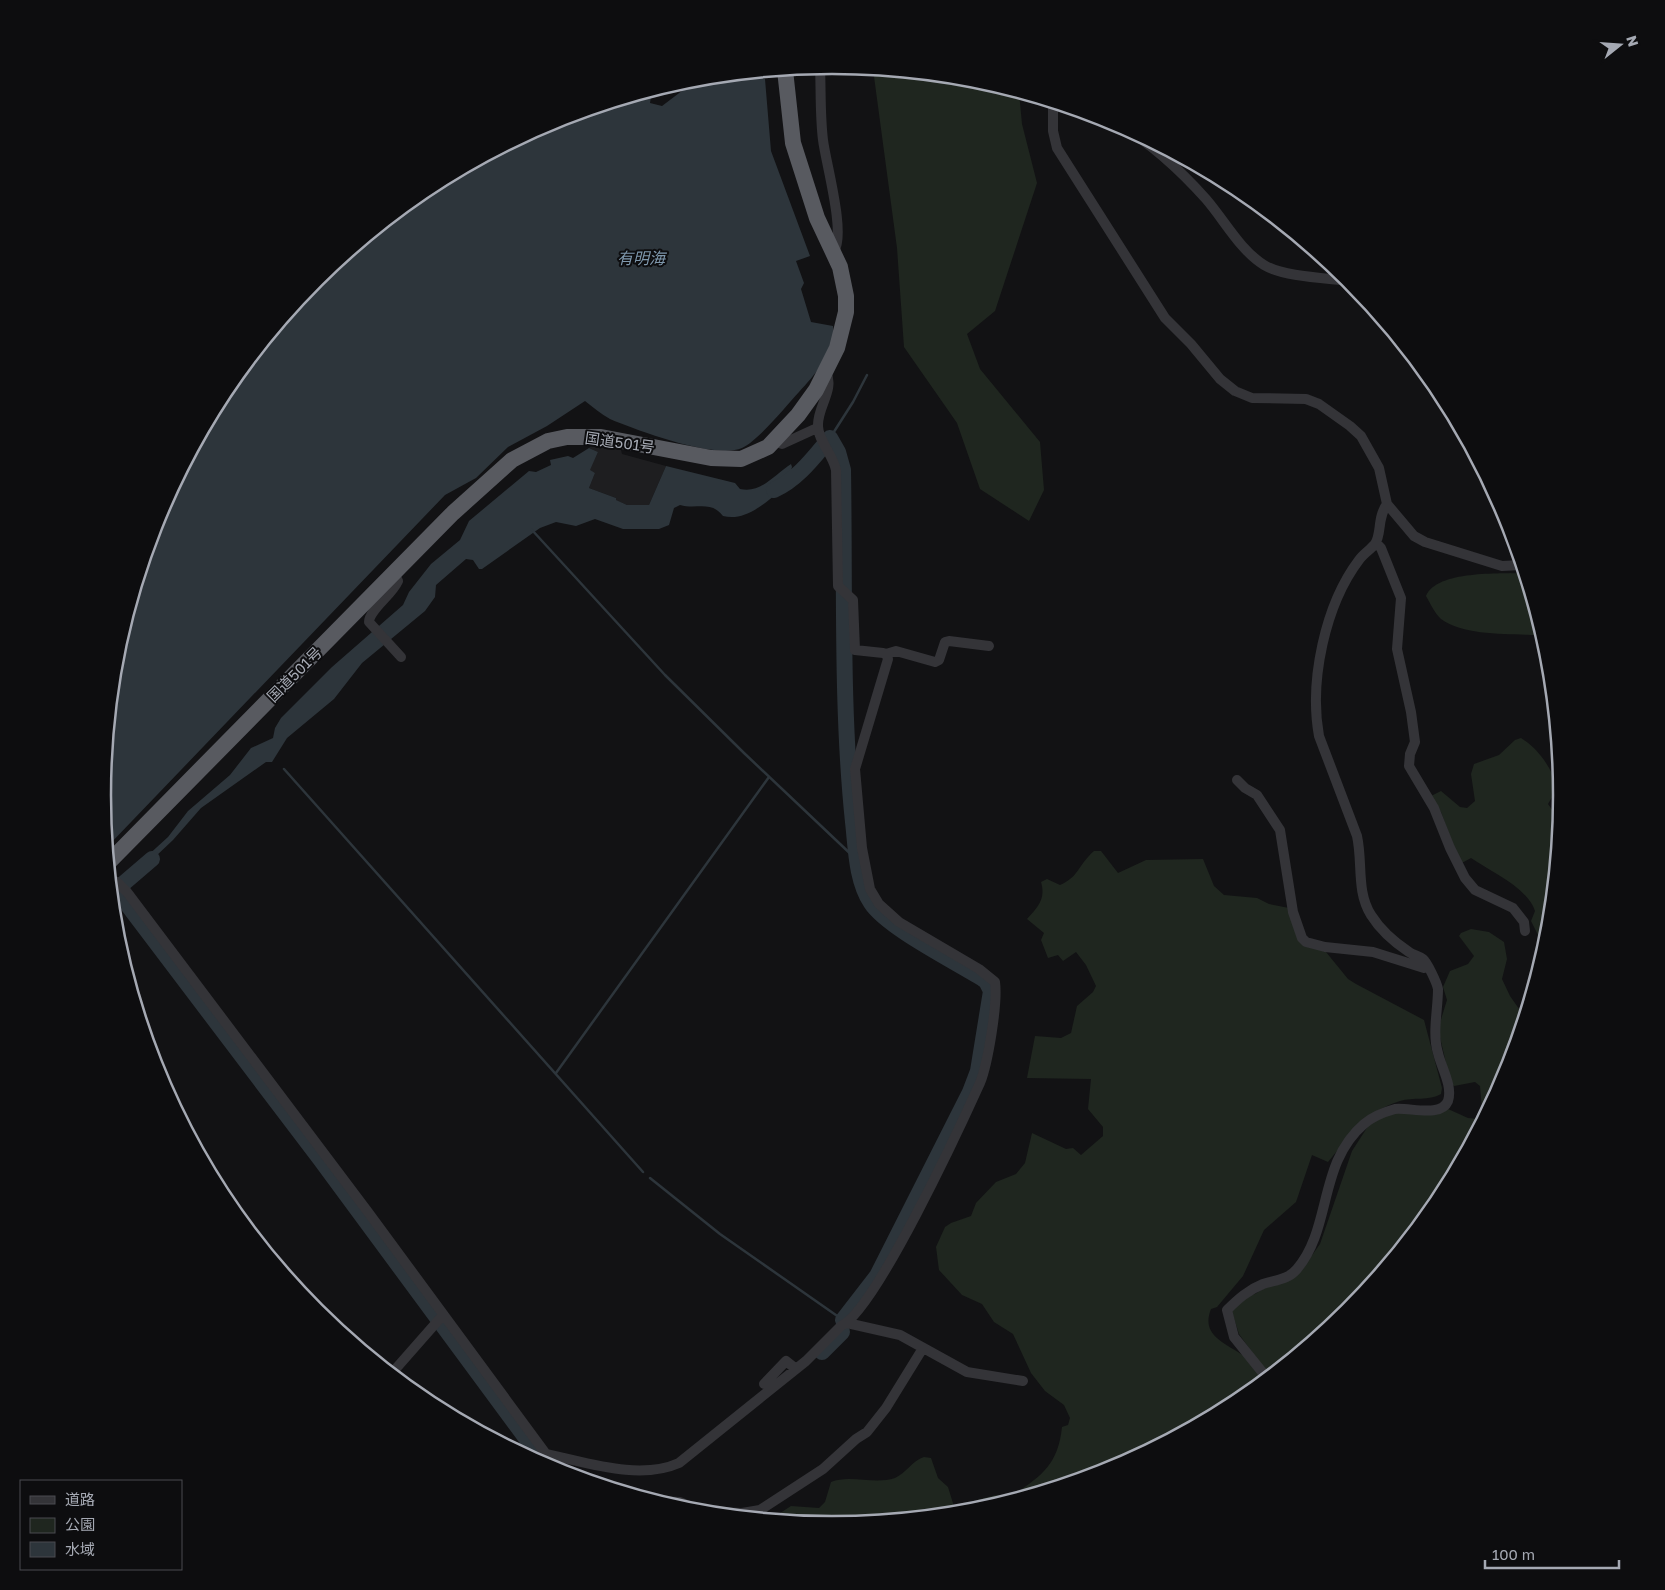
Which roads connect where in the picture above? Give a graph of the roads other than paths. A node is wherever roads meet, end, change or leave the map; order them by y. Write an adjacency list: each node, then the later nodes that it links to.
1 (820, 74): 5 (street)
2 (786, 75): 5 (highway, 国道501号)
3 (1054, 109): 10 (street)
4 (1156, 150): 6 (street)
5 (834, 251): 7 (highway, 国道501号)
6 (1337, 279)
7 (826, 372): 8 (street); 9 (highway, 国道501号)
8 (819, 431): 9 (street); 15 (street)
9 (775, 441): 13 (highway, 国道501号)
10 (1387, 504): 11 (street); 12 (street)
11 (1376, 543): 20 (street); 21 (street)
12 (1516, 565)
13 (394, 572): 16 (street); 18 (highway, 国道501号)
14 (989, 646): 15 (street)
15 (886, 654): 23 (street)
16 (401, 656)
17 (1237, 780): 21 (street)
18 (114, 857)
19 (116, 883): 22 (street)
20 (1525, 931)
21 (1426, 966): 27 (street)
22 (440, 1318): 25 (street); 30 (street)
23 (847, 1323): 24 (street); 26 (street)
24 (923, 1348): 28 (street); 32 (street)
25 (396, 1369)
26 (796, 1369): 29 (street); 31 (street)
27 (1263, 1373)
28 (1023, 1380)
29 (764, 1384)
30 (540, 1454)
31 (552, 1459)
32 (751, 1511)

